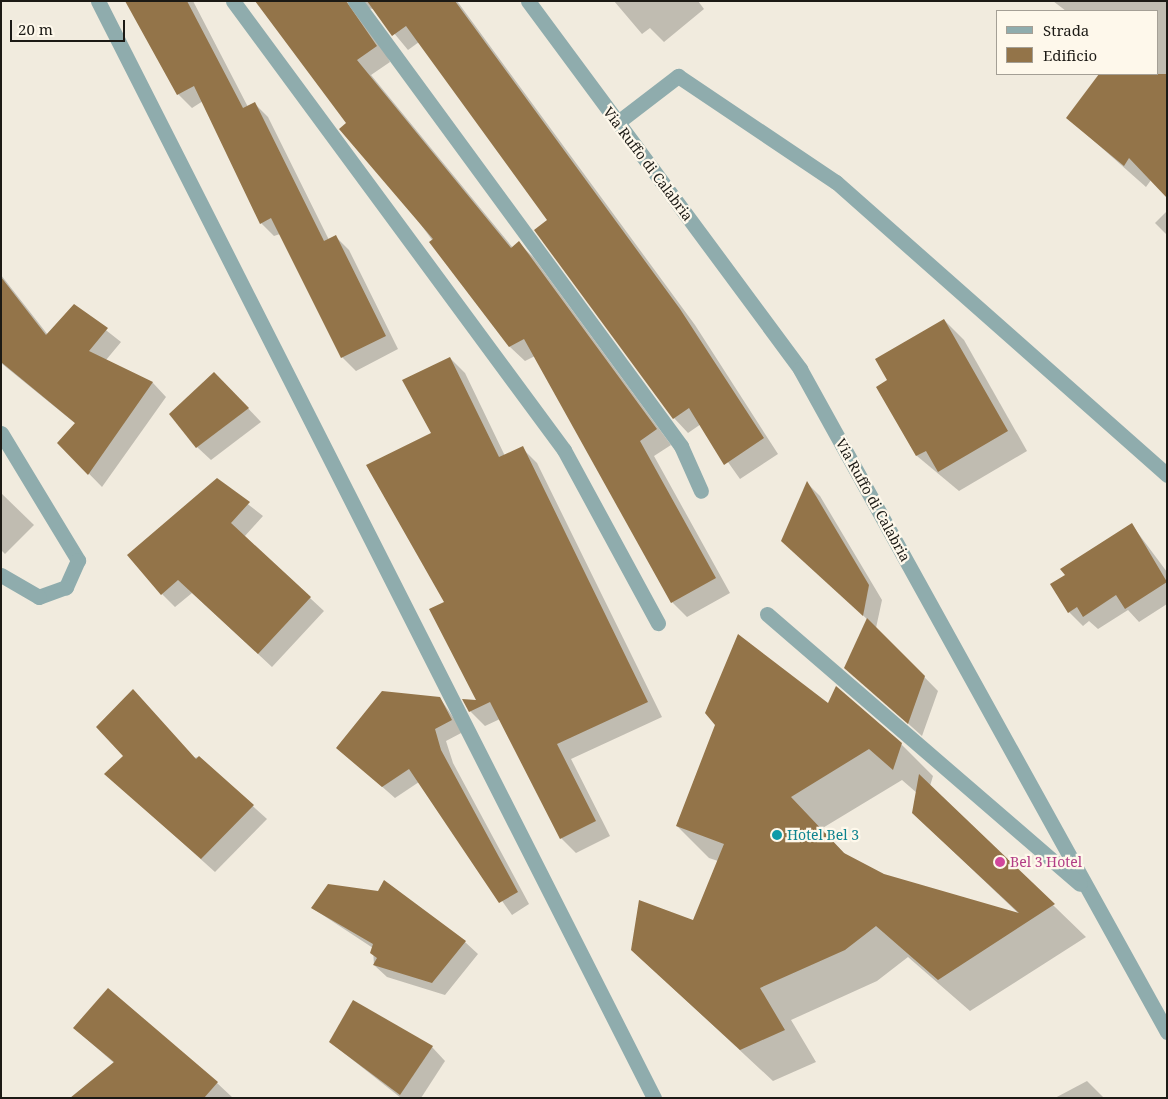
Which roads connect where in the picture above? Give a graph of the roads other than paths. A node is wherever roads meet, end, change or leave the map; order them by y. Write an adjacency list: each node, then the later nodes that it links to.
1 (98, 1): 14 (street)
2 (233, 1): 11 (street)
3 (355, 1): 8 (street)
4 (528, 1): 5 (street, Via Ruffo di Calabria)
5 (618, 122): 7 (street); 12 (street, Via Ruffo di Calabria)
6 (1, 433): 9 (street)
7 (1167, 475)
8 (701, 491)
9 (1, 575)
10 (767, 614): 12 (street)
11 (658, 623)
12 (1089, 891): 13 (street, Via Ruffo di Calabria)
13 (1167, 1032)
14 (654, 1098)

